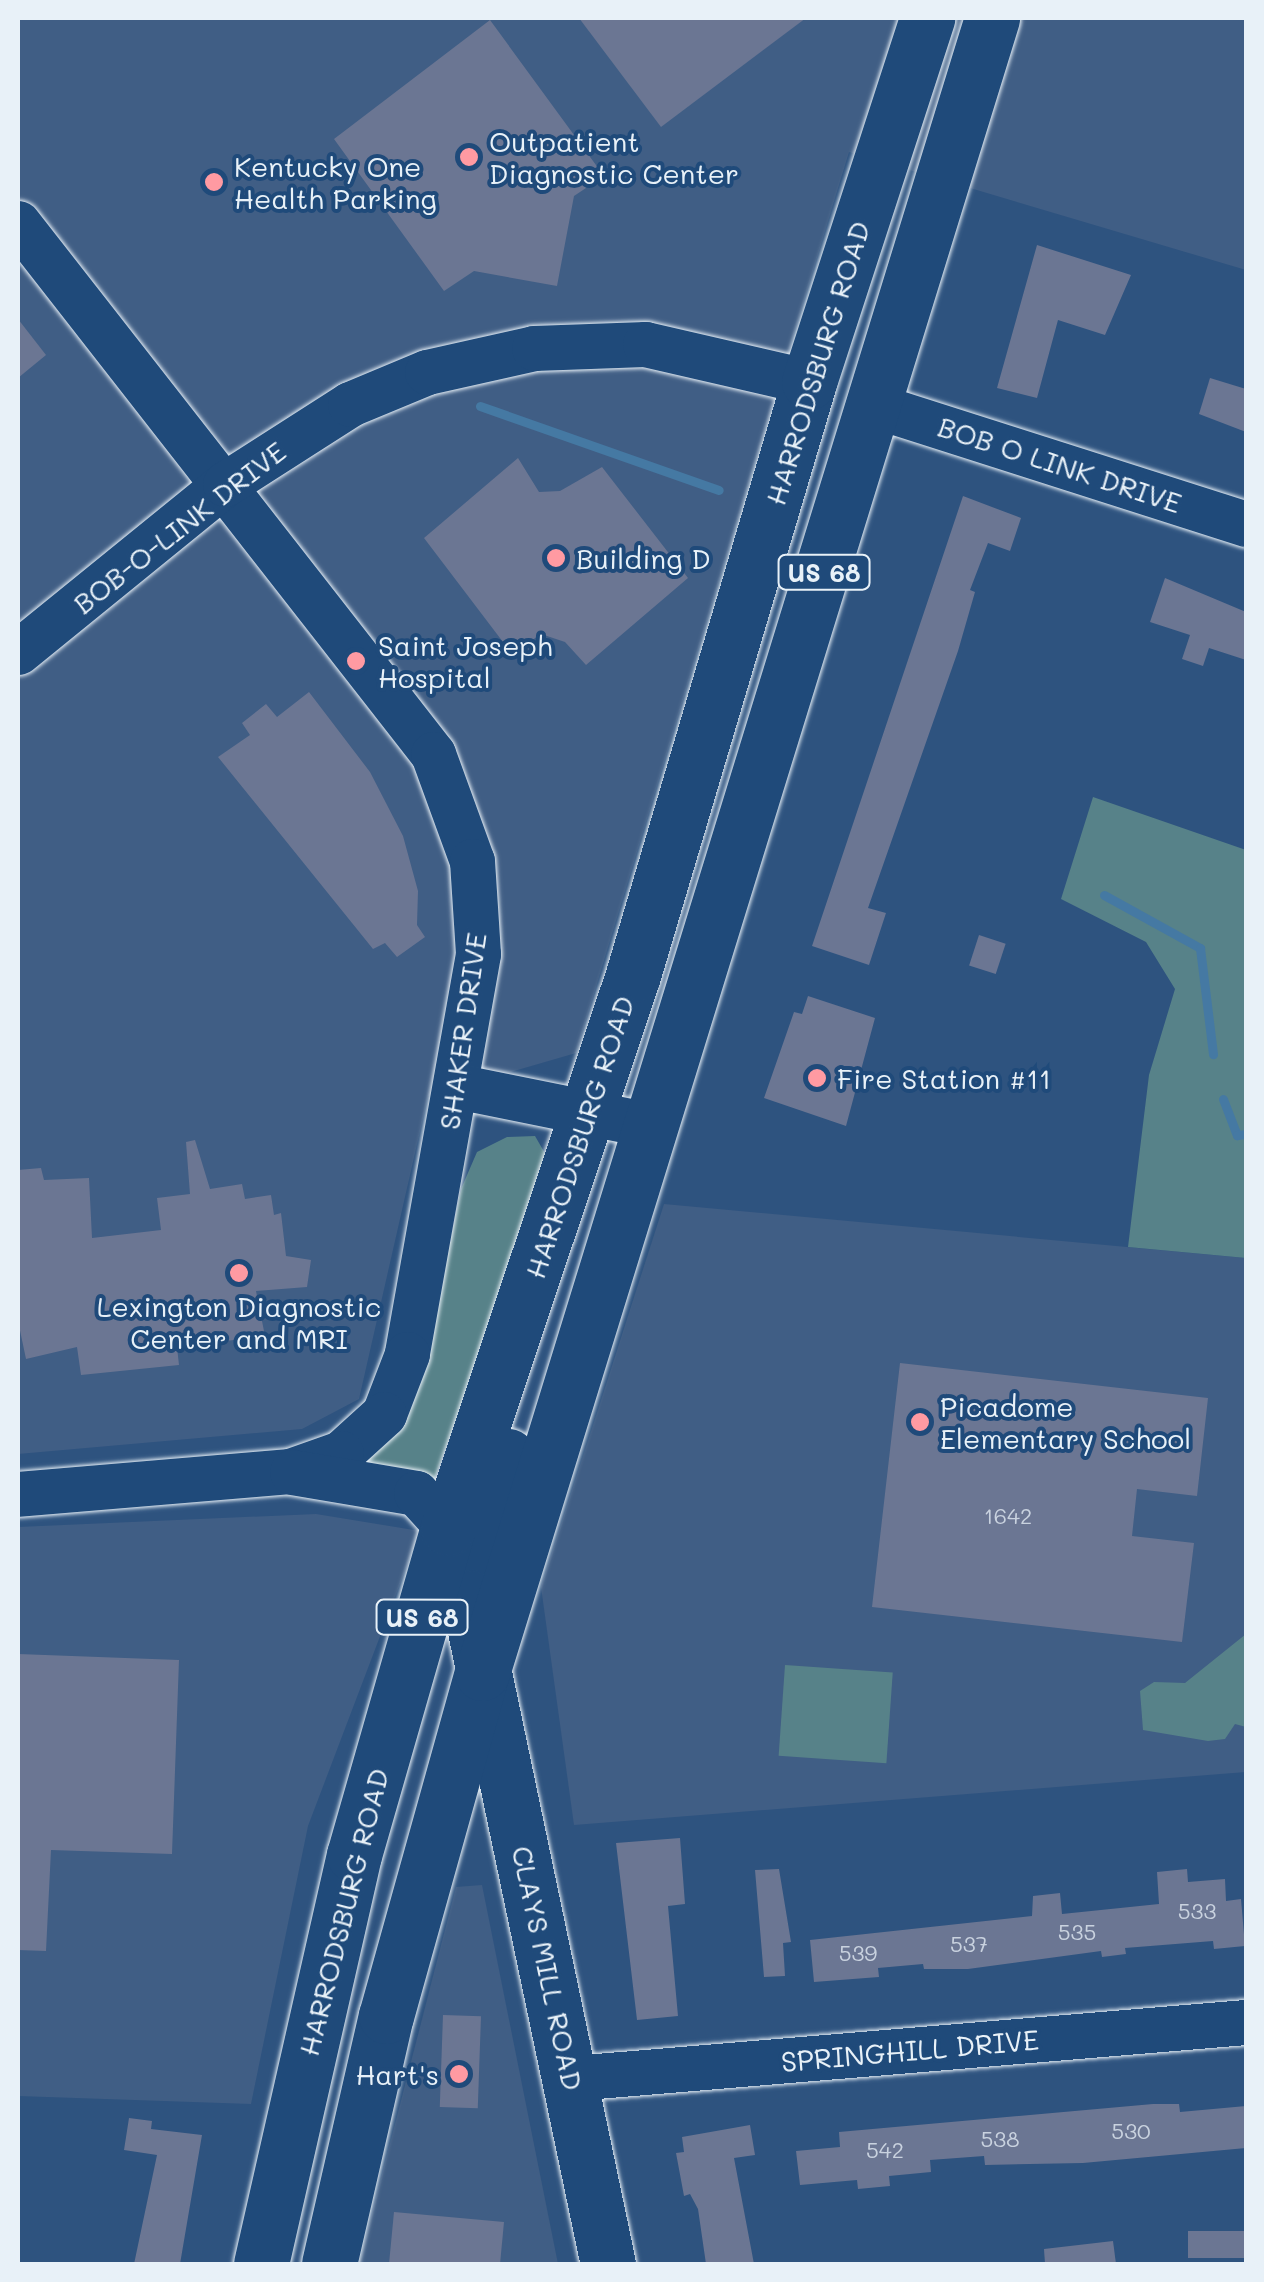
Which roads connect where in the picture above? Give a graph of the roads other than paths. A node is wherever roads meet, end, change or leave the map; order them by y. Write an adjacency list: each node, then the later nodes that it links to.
1 (992, 18): 3 (main road, US 68)
2 (921, 36): 3 (street); 5 (main road, HARRODSBURG ROAD / US 68)
3 (974, 79): 7 (main road, US 68)
4 (18, 223): 8 (street, SHAKER DRIVE)
5 (857, 235): 6 (main road, HARRODSBURG ROAD / US 68); 7 (main road)
6 (809, 382): 8 (street, BOB-O-LINK DRIVE); 10 (main road); 13 (main road, HARRODSBURG ROAD / US 68)
7 (873, 404): 9 (street, BOB O LINK DRIVE); 10 (main road, US 68)
8 (225, 484): 11 (street, BOB-O-LINK DRIVE); 12 (street, SHAKER DRIVE)
9 (1246, 524)
10 (830, 554): 14 (main road, US 68)
11 (18, 652)
12 (456, 1086): 13 (street); 16 (street, SHAKER DRIVE)
13 (588, 1111): 14 (street); 15 (main road, HARRODSBURG ROAD / US 68)
14 (654, 1126): 19 (main road, US 68)
15 (516, 1326): 18 (main road, HARRODSBURG ROAD / US 68); 19 (main road, CLAYS MILL ROAD)
16 (290, 1471): 17 (street, SHAKER DRIVE); 18 (street)
17 (18, 1494)
18 (448, 1528): 22 (main road, HARRODSBURG ROAD / US 68)
19 (482, 1673): 21 (main road, CLAYS MILL ROAD); 23 (main road, US 68)
20 (1246, 2022): 21 (street, SPRINGHILL DRIVE)
21 (573, 2078): 24 (main road, CLAYS MILL ROAD)
22 (260, 2264)
23 (329, 2264)
24 (608, 2264)

